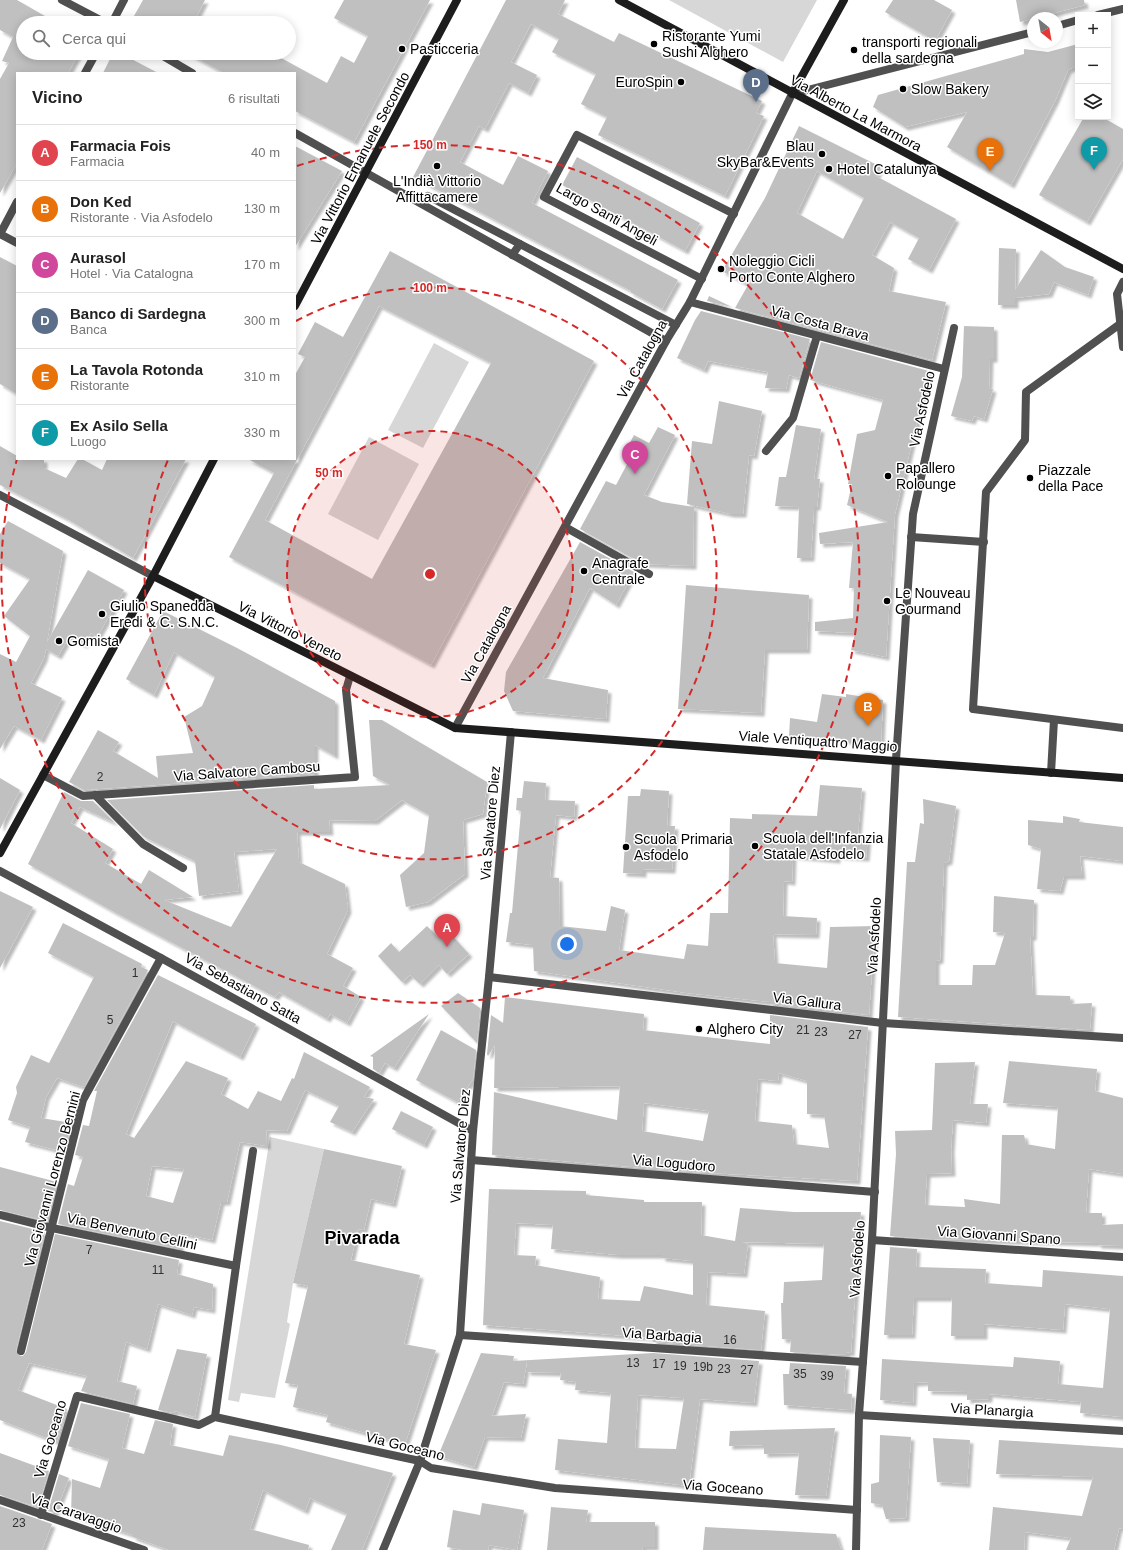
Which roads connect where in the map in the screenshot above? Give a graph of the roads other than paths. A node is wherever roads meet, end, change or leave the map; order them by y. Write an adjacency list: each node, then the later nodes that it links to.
1 (62, 0): 8 (street)
2 (124, 0): 9 (street)
3 (457, 0): 19 (main road, Via Vittorio Emanuele Secondo)
4 (619, 0): 17 (main road, Via Alberto La Marmora)
5 (844, 0): 17 (main road, Via Catalogna)
6 (1123, 9): 7 (street)
7 (1110, 12)
8 (93, 16)
9 (116, 16)
10 (1075, 21): 11 (street)
11 (1063, 24)
12 (1027, 34): 17 (street)
13 (92, 60): 15 (street)
14 (170, 60): 16 (street)
15 (86, 72)
16 (190, 72)
17 (792, 94): 22 (street, Via Catalogna); 27 (main road, Via Alberto La Marmora)
18 (296, 133): 19 (street)
19 (366, 174): 26 (street); 31 (main road, Via Vittorio Emanuele Secondo)
20 (428, 196): 25 (street)
21 (16, 204): 23 (street)
22 (734, 214): 28 (street, Via Catalogna); 28 (street, Largo Santi Angeli)
23 (0, 234): 24 (street)
24 (16, 242)
25 (520, 244): 26 (street); 33 (street)
26 (512, 255): 36 (street)
27 (1123, 269)
28 (702, 279): 30 (street, Via Catalogna)
29 (1123, 282): 32 (street)
30 (690, 302): 33 (street, Via Catalogna); 35 (street, Via Costa Brava)
31 (296, 304)
32 (1120, 324): 37 (street); 44 (street)
33 (676, 325): 36 (street, Via Catalogna)
34 (954, 328): 38 (street, Via Asfodelo)
35 (817, 336): 38 (street, Via Costa Brava); 39 (street)
36 (666, 341): 42 (street, Via Catalogna)
37 (1123, 347)
38 (944, 368): 43 (street, Via Asfodelo)
39 (766, 451)
40 (213, 460): 46 (main road)
41 (0, 495): 46 (street, Via Vittorio Veneto)
42 (565, 527): 45 (street); 49 (street, Via Catalogna)
43 (911, 537): 44 (street); 52 (street, Via Asfodelo)
44 (984, 542): 48 (street)
45 (649, 574)
46 (153, 576): 47 (main road, Via Vittorio Veneto); 54 (main road)
47 (350, 676): 49 (main road, Via Vittorio Veneto); 56 (street, Via Salvatore Cambosu)
48 (1054, 720): 50 (street); 53 (street)
49 (455, 728): 51 (main road, Via Vittorio Veneto)
50 (1123, 728)
51 (511, 732): 52 (main road, Viale Ventiquattro Maggio); 61 (street, Via Salvatore Diez)
52 (896, 760): 53 (main road, Viale Ventiquattro Maggio); 62 (street, Via Asfodelo)
53 (1051, 773): 55 (main road, Viale Ventiquattro Maggio)
54 (43, 775): 56 (street, Via Salvatore Cambosu); 57 (main road)
55 (1123, 778)
56 (95, 795): 58 (street)
57 (0, 853)
58 (183, 868)
59 (0, 871): 60 (street, Via Sebastiano Satta)
60 (161, 958): 64 (street, Via Sebastiano Satta); 69 (street, Via Giovanni Lorenzo Bernini)
61 (489, 977): 62 (street, Via Gallura); 64 (street, Via Salvatore Diez)
62 (883, 1023): 63 (street, Via Gallura); 67 (street, Via Asfodelo)
63 (1123, 1038)
64 (473, 1131): 66 (street, Via Salvatore Diez)
65 (253, 1151): 72 (street)
66 (471, 1160): 67 (street, Via Logudoro); 73 (street, Via Salvatore Diez)
67 (875, 1192): 70 (street, Via Asfodelo)
68 (0, 1215): 69 (street, Via Benvenuto Cellini)
69 (52, 1228): 72 (street, Via Benvenuto Cellini); 74 (street, Via Giovanni Lorenzo Bernini)
70 (872, 1240): 71 (street, Via Giovanni Spano); 75 (street, Via Asfodelo)
71 (1123, 1257)
72 (236, 1266): 77 (street)
73 (460, 1336): 75 (street, Via Barbagia); 79 (street, Via Salvatore Diez)
74 (21, 1352)
75 (863, 1362): 76 (street, Via Asfodelo)
76 (859, 1415): 78 (street, Via Planargia); 81 (street, Via Asfodelo)
77 (215, 1417): 79 (street, Via Goceano); 82 (street, Via Goceano)
78 (1123, 1431)
79 (420, 1461): 81 (street, Via Goceano); 84 (street, Via Salvatore Diez)
80 (0, 1500): 82 (street, Via Caravaggio)
81 (856, 1510): 85 (street, Via Asfodelo)
82 (41, 1515): 83 (street, Via Caravaggio)
83 (144, 1550)
84 (383, 1550)
85 (856, 1550)

